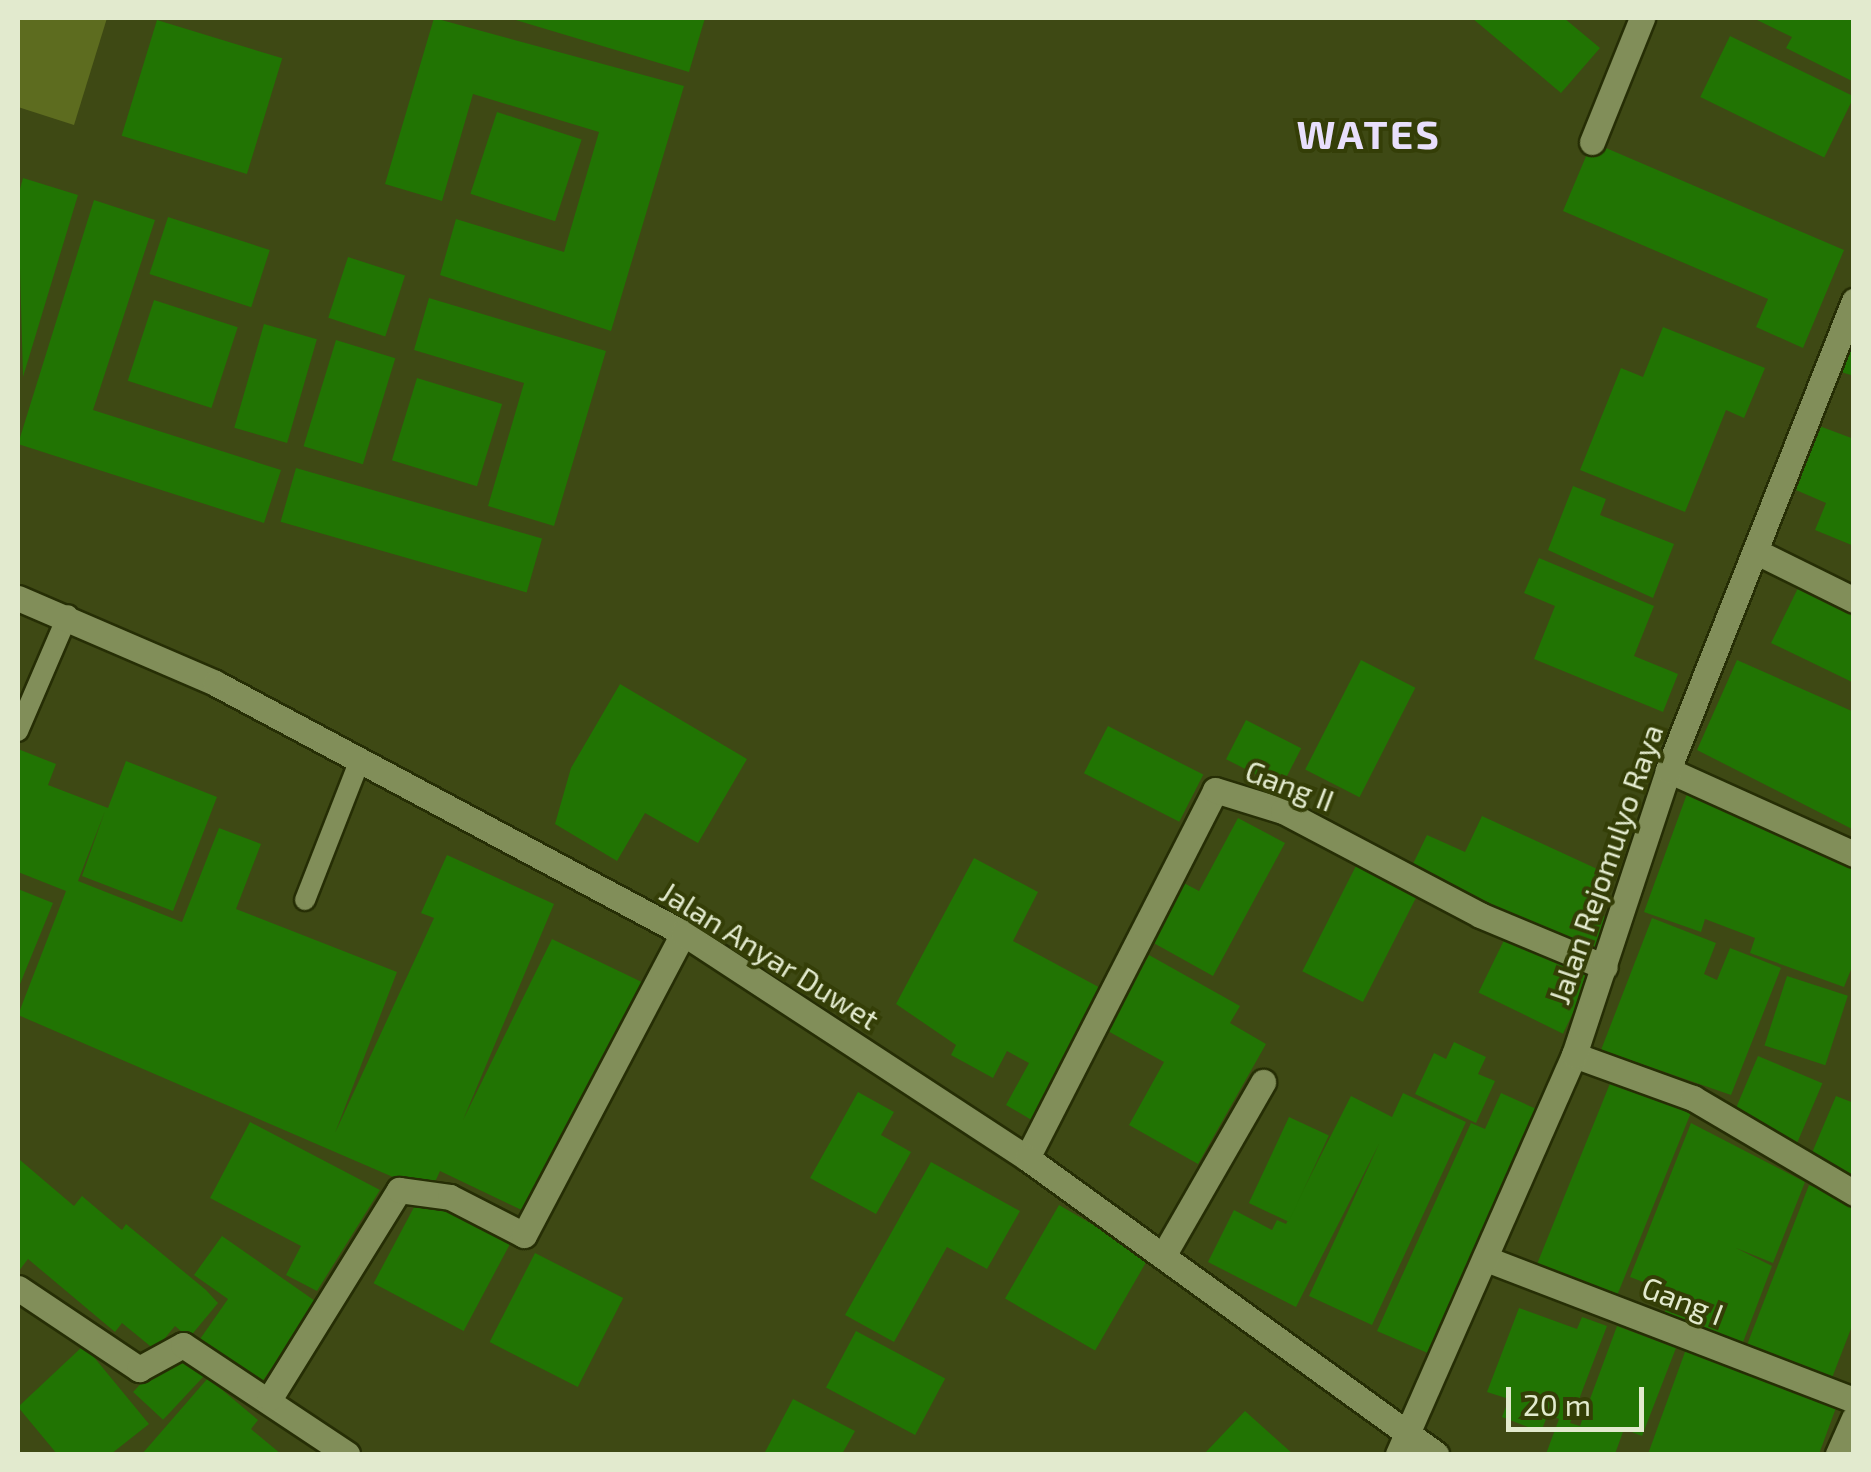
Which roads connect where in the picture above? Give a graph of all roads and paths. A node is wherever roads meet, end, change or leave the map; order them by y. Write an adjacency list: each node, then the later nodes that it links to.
1 (1642, 18): 2 (street)
2 (1592, 142)
3 (1854, 302): 4 (street, Jalan Rejomulyo Raya)
4 (1755, 552): 6 (street); 10 (street, Jalan Rejomulyo Raya)
5 (18, 598): 7 (street, Jalan Anyar Duwet)
6 (1854, 600)
7 (68, 615): 8 (lane); 9 (street, Jalan Anyar Duwet)
8 (18, 731)
9 (360, 760): 12 (lane); 13 (street, Jalan Anyar Duwet)
10 (1668, 770): 11 (street); 14 (street, Jalan Rejomulyo Raya)
11 (1854, 854)
12 (305, 900)
13 (682, 933): 17 (street, Jalan Anyar Duwet); 22 (street)
14 (1606, 967): 15 (street, Jalan Rejomulyo Raya); 17 (street, Gang II)
15 (1574, 1055): 18 (street); 20 (street, Jalan Rejomulyo Raya)
16 (1263, 1082): 19 (street)
17 (1027, 1158): 19 (street, Jalan Anyar Duwet)
18 (1854, 1194)
19 (1163, 1256): 25 (street, Jalan Anyar Duwet)
20 (1489, 1260): 23 (street, Gang I); 25 (street, Jalan Rejomulyo Raya)
21 (18, 1288): 22 (street)
22 (270, 1398): 26 (street)
23 (1854, 1400)
24 (1854, 1418): 28 (street)
25 (1404, 1449): 27 (street, Jalan Anyar Duwet)
26 (347, 1454)
27 (1436, 1454)
28 (1838, 1454)

